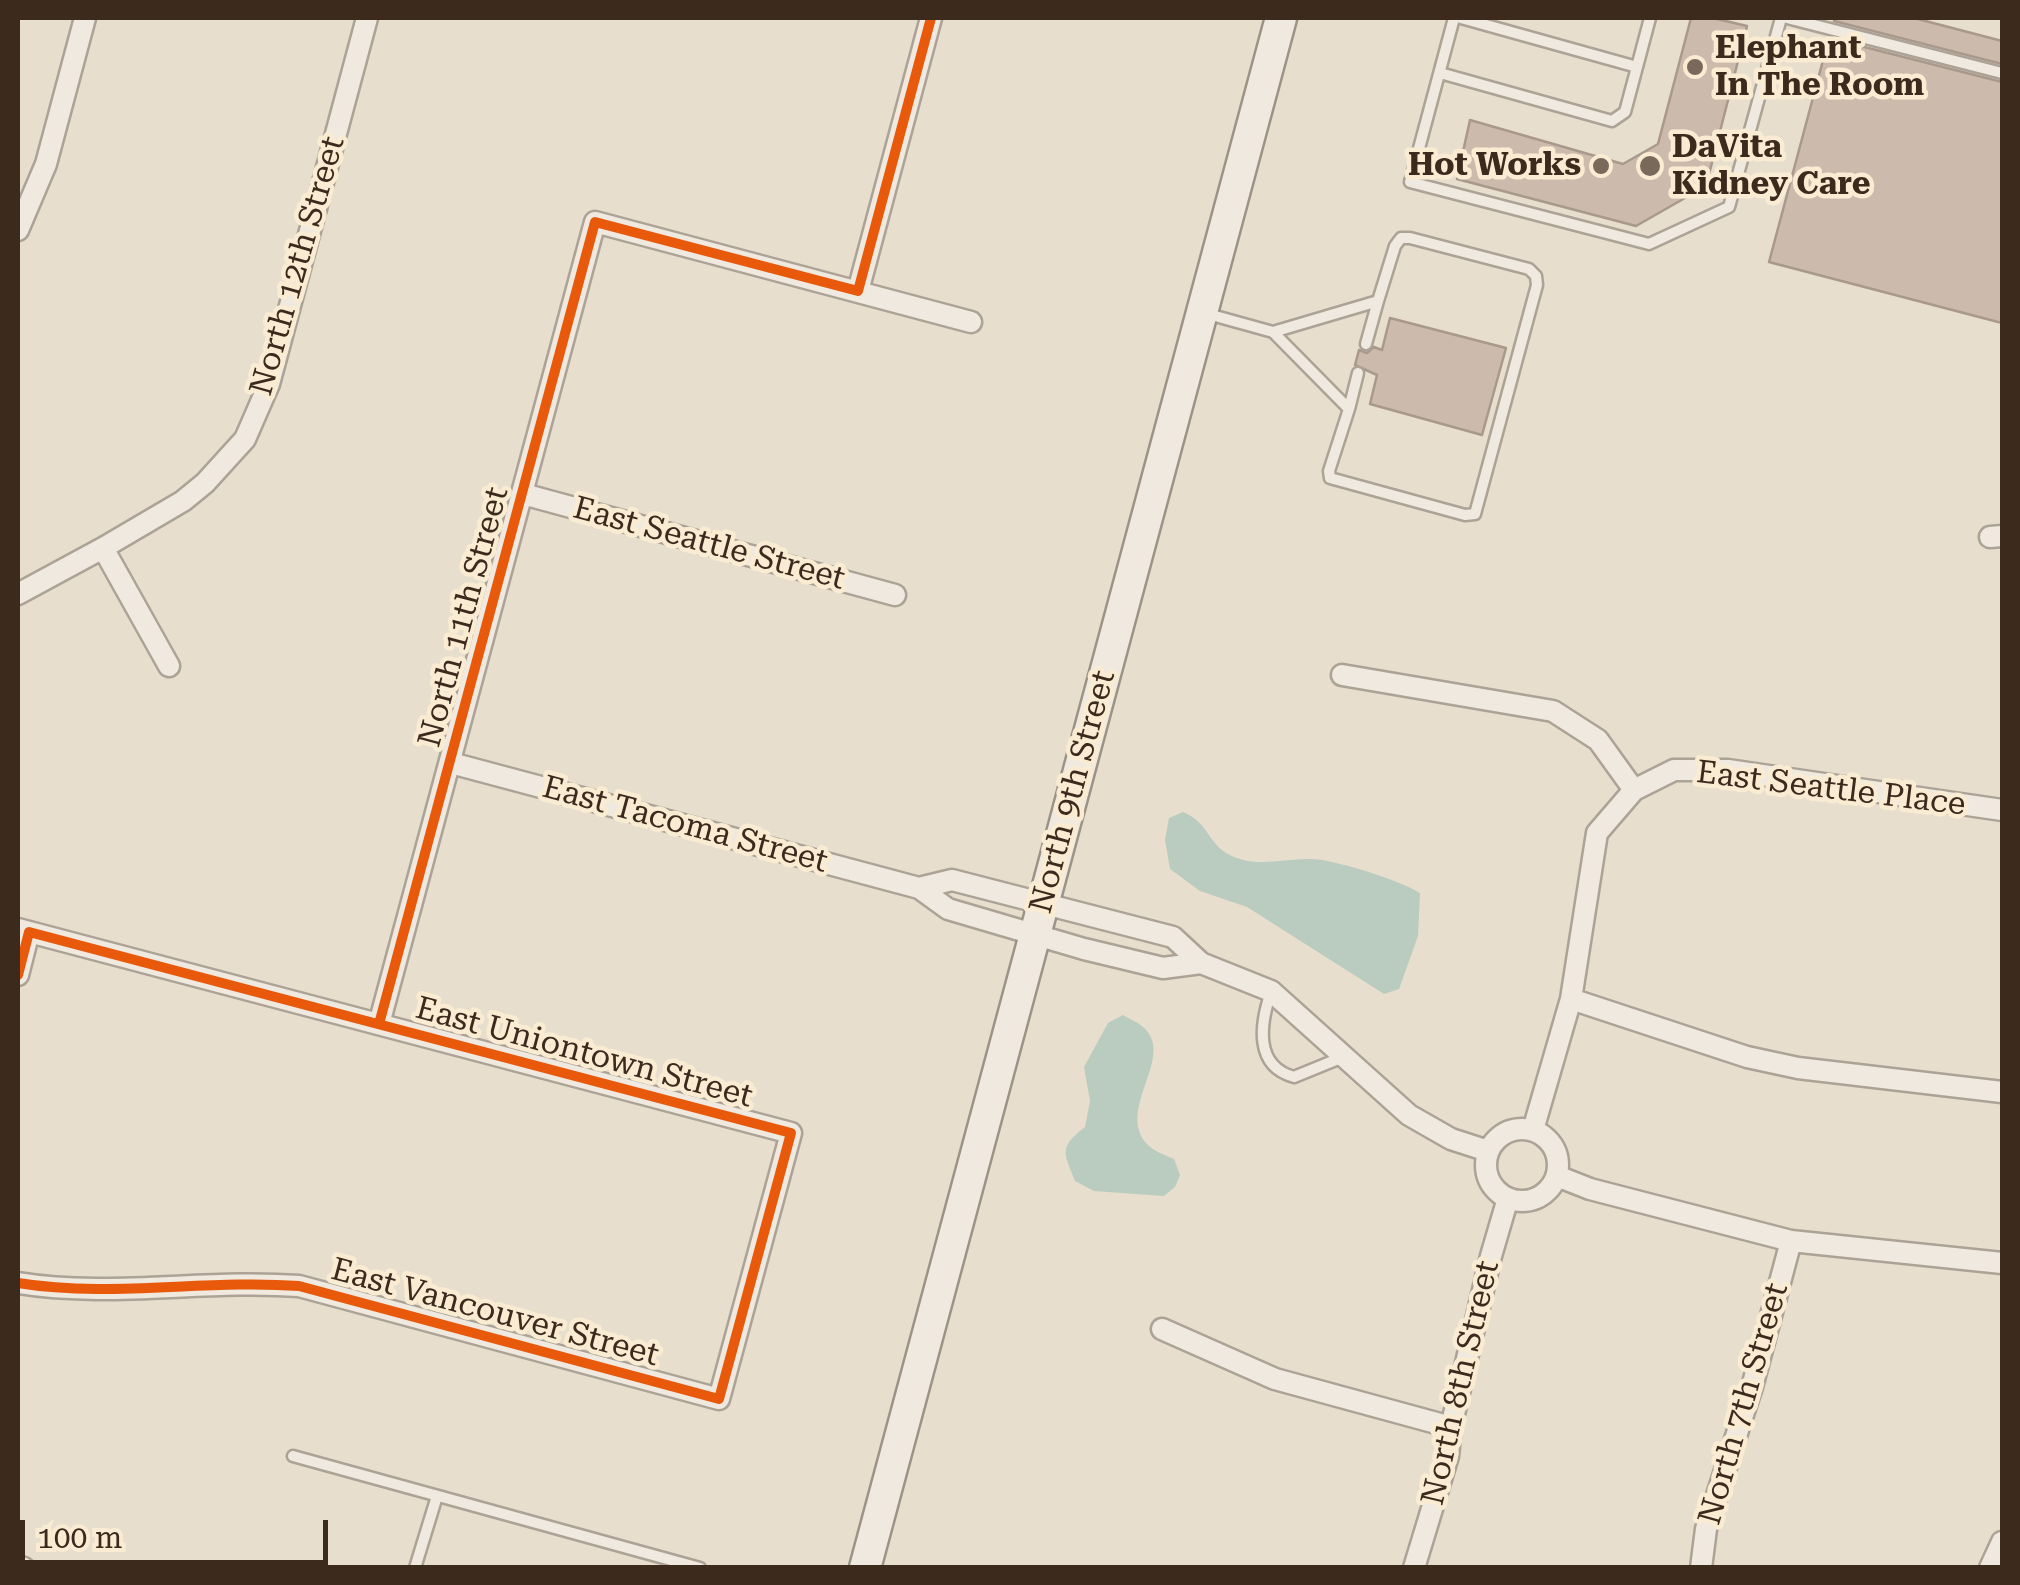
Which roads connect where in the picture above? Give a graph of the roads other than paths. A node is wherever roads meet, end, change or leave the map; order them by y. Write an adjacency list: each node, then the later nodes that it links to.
1 (85, 18): 11 (street)
2 (367, 18): 21 (street, North 12th Street)
3 (931, 18): 12 (street)
4 (1281, 18): 14 (main road, North 9th Street)
5 (1458, 18): 8 (lane); 9 (lane)
6 (1650, 18): 8 (lane)
7 (1784, 18): 9 (lane); 10 (lane)
8 (1637, 67): 9 (lane)
9 (1440, 73)
10 (2002, 73)
11 (18, 230)
12 (858, 291): 15 (street); 20 (street, North 11th Street)
13 (1378, 302): 16 (lane); 17 (lane); 19 (lane)
14 (1202, 312): 16 (lane); 30 (main road, North 9th Street)
15 (971, 322)
16 (1273, 332): 19 (lane)
17 (1366, 344)
18 (1358, 373): 19 (lane)
19 (1348, 408)
20 (522, 494): 23 (street, East Seattle Street); 26 (street, North 11th Street)
21 (103, 548): 22 (street); 24 (street)
22 (18, 594)
23 (896, 594)
24 (169, 666)
25 (1342, 676): 27 (street)
26 (451, 762): 29 (street, East Tacoma Street); 37 (street, North 11th Street)
27 (1634, 790): 28 (street, East Seattle Place); 36 (street)
28 (2002, 810)
29 (919, 888): 30 (street, East Tacoma Street); 32 (street, East Tacoma Street)
30 (1043, 902): 32 (main road, North 9th Street); 33 (street, East Tacoma Street)
31 (23, 930): 34 (street); 37 (street, East Uniontown Street)
32 (1034, 935): 33 (street, East Tacoma Street); 57 (main road, North 9th Street)
33 (1201, 963): 35 (street, East Tacoma Street)
34 (18, 975)
35 (1271, 992): 38 (street, East Tacoma Street); 38 (lane)
36 (1571, 999): 39 (street); 40 (street)
37 (379, 1024): 48 (street, East Uniontown Street)
38 (1343, 1056): 41 (street, East Tacoma Street)
39 (2002, 1092)
40 (1533, 1130): 41 (street); 42 (street)
41 (1488, 1151): 43 (street)
42 (1556, 1176): 43 (street); 44 (street)
43 (1508, 1198): 49 (street, North 8th Street)
44 (1791, 1241): 45 (street); 59 (street, North 7th Street)
45 (2002, 1263)
46 (18, 1283): 48 (street, East Vancouver Street)
47 (1162, 1329): 49 (street)
48 (719, 1399)
49 (1451, 1427): 58 (street, North 8th Street)
50 (293, 1456): 51 (lane)
51 (437, 1496): 53 (lane); 54 (lane)
52 (2002, 1542): 60 (street)
53 (648, 1554): 55 (lane); 56 (lane)
54 (415, 1568)
55 (644, 1568)
56 (700, 1568)
57 (865, 1568)
58 (1414, 1568)
59 (1701, 1568)
60 (1990, 1568)

